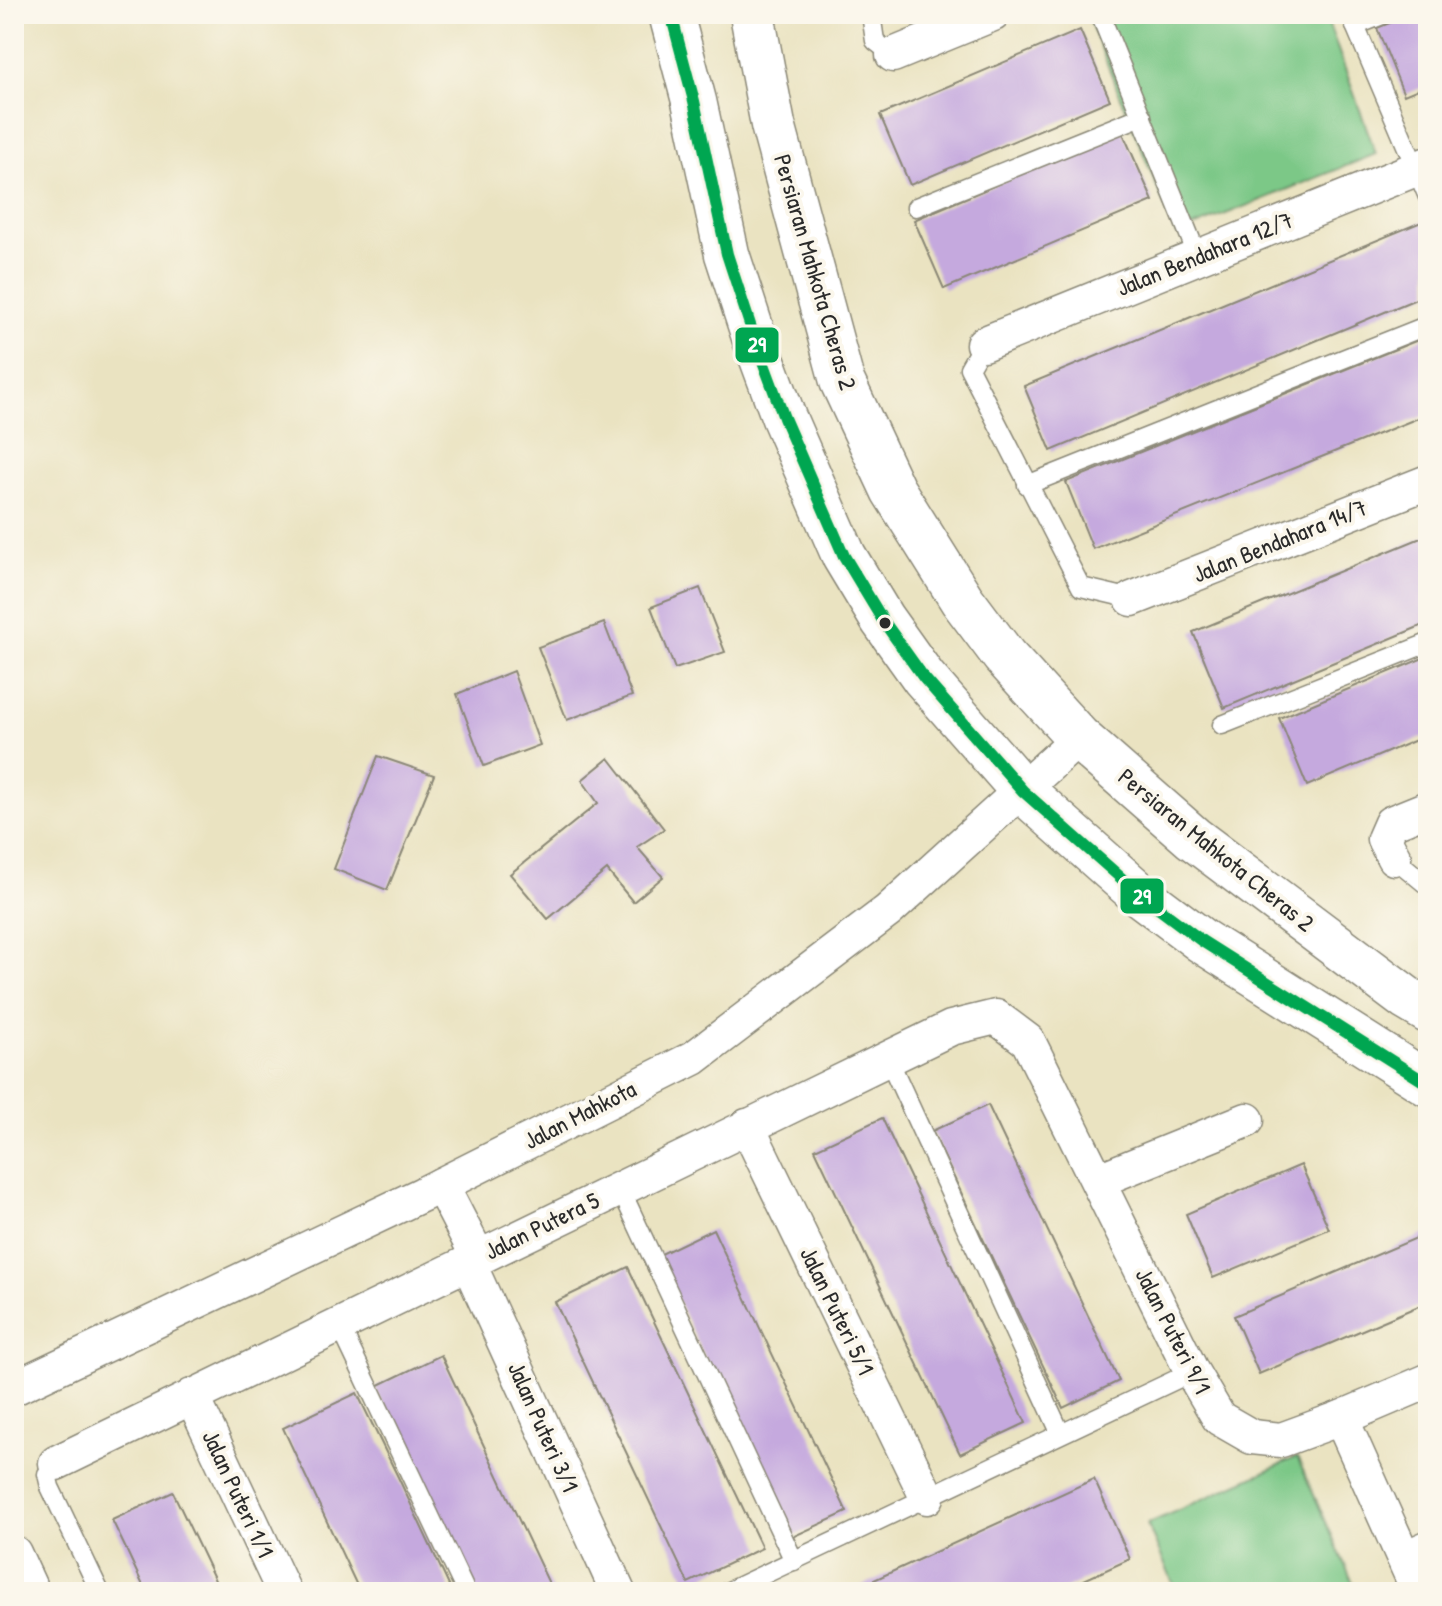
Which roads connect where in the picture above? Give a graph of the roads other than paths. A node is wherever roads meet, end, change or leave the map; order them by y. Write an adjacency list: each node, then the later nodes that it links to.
1 (671, 14): 21 (street)
2 (752, 14): 20 (street, Persiaran Mahkota Cheras 2)
3 (871, 14): 8 (lane)
4 (993, 14): 8 (street)
5 (1100, 14): 9 (lane)
6 (1385, 14): 7 (lane)
7 (1352, 20): 10 (lane)
8 (893, 55)
9 (1142, 116): 11 (lane); 12 (lane)
10 (1424, 177): 12 (street, Jalan Bendahara 12/7)
11 (916, 207)
12 (1198, 257): 14 (street, Jalan Bendahara 12/7)
13 (1428, 325): 16 (lane)
14 (983, 344): 16 (lane)
15 (1428, 482): 17 (street, Jalan Bendahara 14/7)
16 (1027, 485): 17 (lane)
17 (1132, 599)
18 (1428, 643): 19 (lane)
19 (1222, 725)
20 (1079, 738): 21 (street, Jalan Mahkota); 25 (street, Persiaran Mahkota Cheras 2)
21 (1023, 791): 28 (street); 33 (street, Jalan Mahkota)
22 (1428, 808): 23 (street)
23 (1394, 858): 24 (lane)
24 (1428, 886)
25 (1428, 1011)
26 (1028, 1041): 27 (street, Jalan Putera 5); 31 (street, Jalan Puteri 9/1)
27 (888, 1058): 30 (street, Jalan Putera 5); 41 (lane)
28 (1428, 1084)
29 (1247, 1120): 31 (street)
30 (747, 1126): 32 (street, Jalan Putera 5); 43 (street, Jalan Puteri 5/1)
31 (1099, 1180): 36 (street, Jalan Puteri 9/1)
32 (620, 1188): 34 (street, Jalan Putera 5); 46 (lane)
33 (432, 1190): 34 (street, Jalan Puteri 3/1); 38 (street, Jalan Mahkota)
34 (468, 1262): 35 (street, Jalan Putera 5); 51 (street, Jalan Puteri 3/1)
35 (339, 1324): 39 (street, Jalan Putera 5); 50 (lane)
36 (1192, 1372): 40 (street, Jalan Puteri 9/1); 41 (lane)
37 (1428, 1381): 40 (street, Jalan Puteri 9/1)
38 (14, 1388)
39 (192, 1396): 42 (street, Jalan Putera 5); 49 (street, Jalan Puteri 1/1)
40 (1341, 1418): 44 (street)
41 (1060, 1432): 43 (lane)
42 (56, 1463): 48 (lane)
43 (927, 1497): 46 (lane)
44 (1414, 1545): 53 (street)
45 (14, 1553): 47 (street)
46 (794, 1561): 52 (lane)
47 (32, 1592)
48 (100, 1592)
49 (284, 1592)
50 (466, 1592)
51 (618, 1592)
52 (727, 1592)
53 (1419, 1592)

